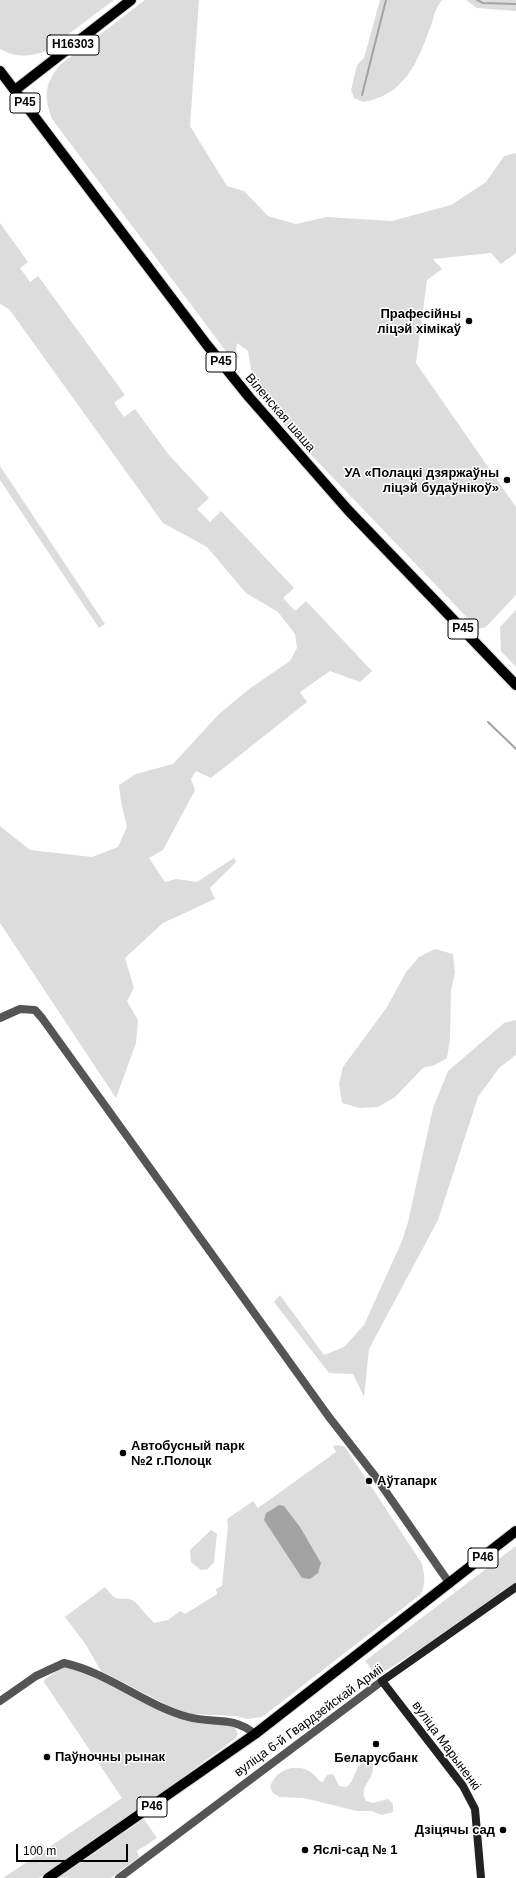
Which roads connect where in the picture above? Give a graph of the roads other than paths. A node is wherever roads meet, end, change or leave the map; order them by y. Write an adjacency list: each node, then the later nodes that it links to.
1 (131, 0): 3 (main road, Н16303)
2 (0, 70): 3 (main road, Р45)
3 (15, 90): 4 (main road, Віленская шаша / Р45)
4 (516, 685)
5 (0, 1018): 7 (street)
6 (516, 1532): 7 (main road, Р46)
7 (450, 1584): 11 (main road, Р46)
8 (516, 1587): 9 (street, вуліца 6-й Гвардзейскай Арміі)
9 (382, 1681): 13 (street, вуліца 6-й Гвардзейскай Арміі); 14 (street, вуліца Марыненкі)
10 (0, 1701): 11 (street)
11 (255, 1734): 12 (main road, Р46)
12 (48, 1878)
13 (118, 1878)
14 (481, 1878)

